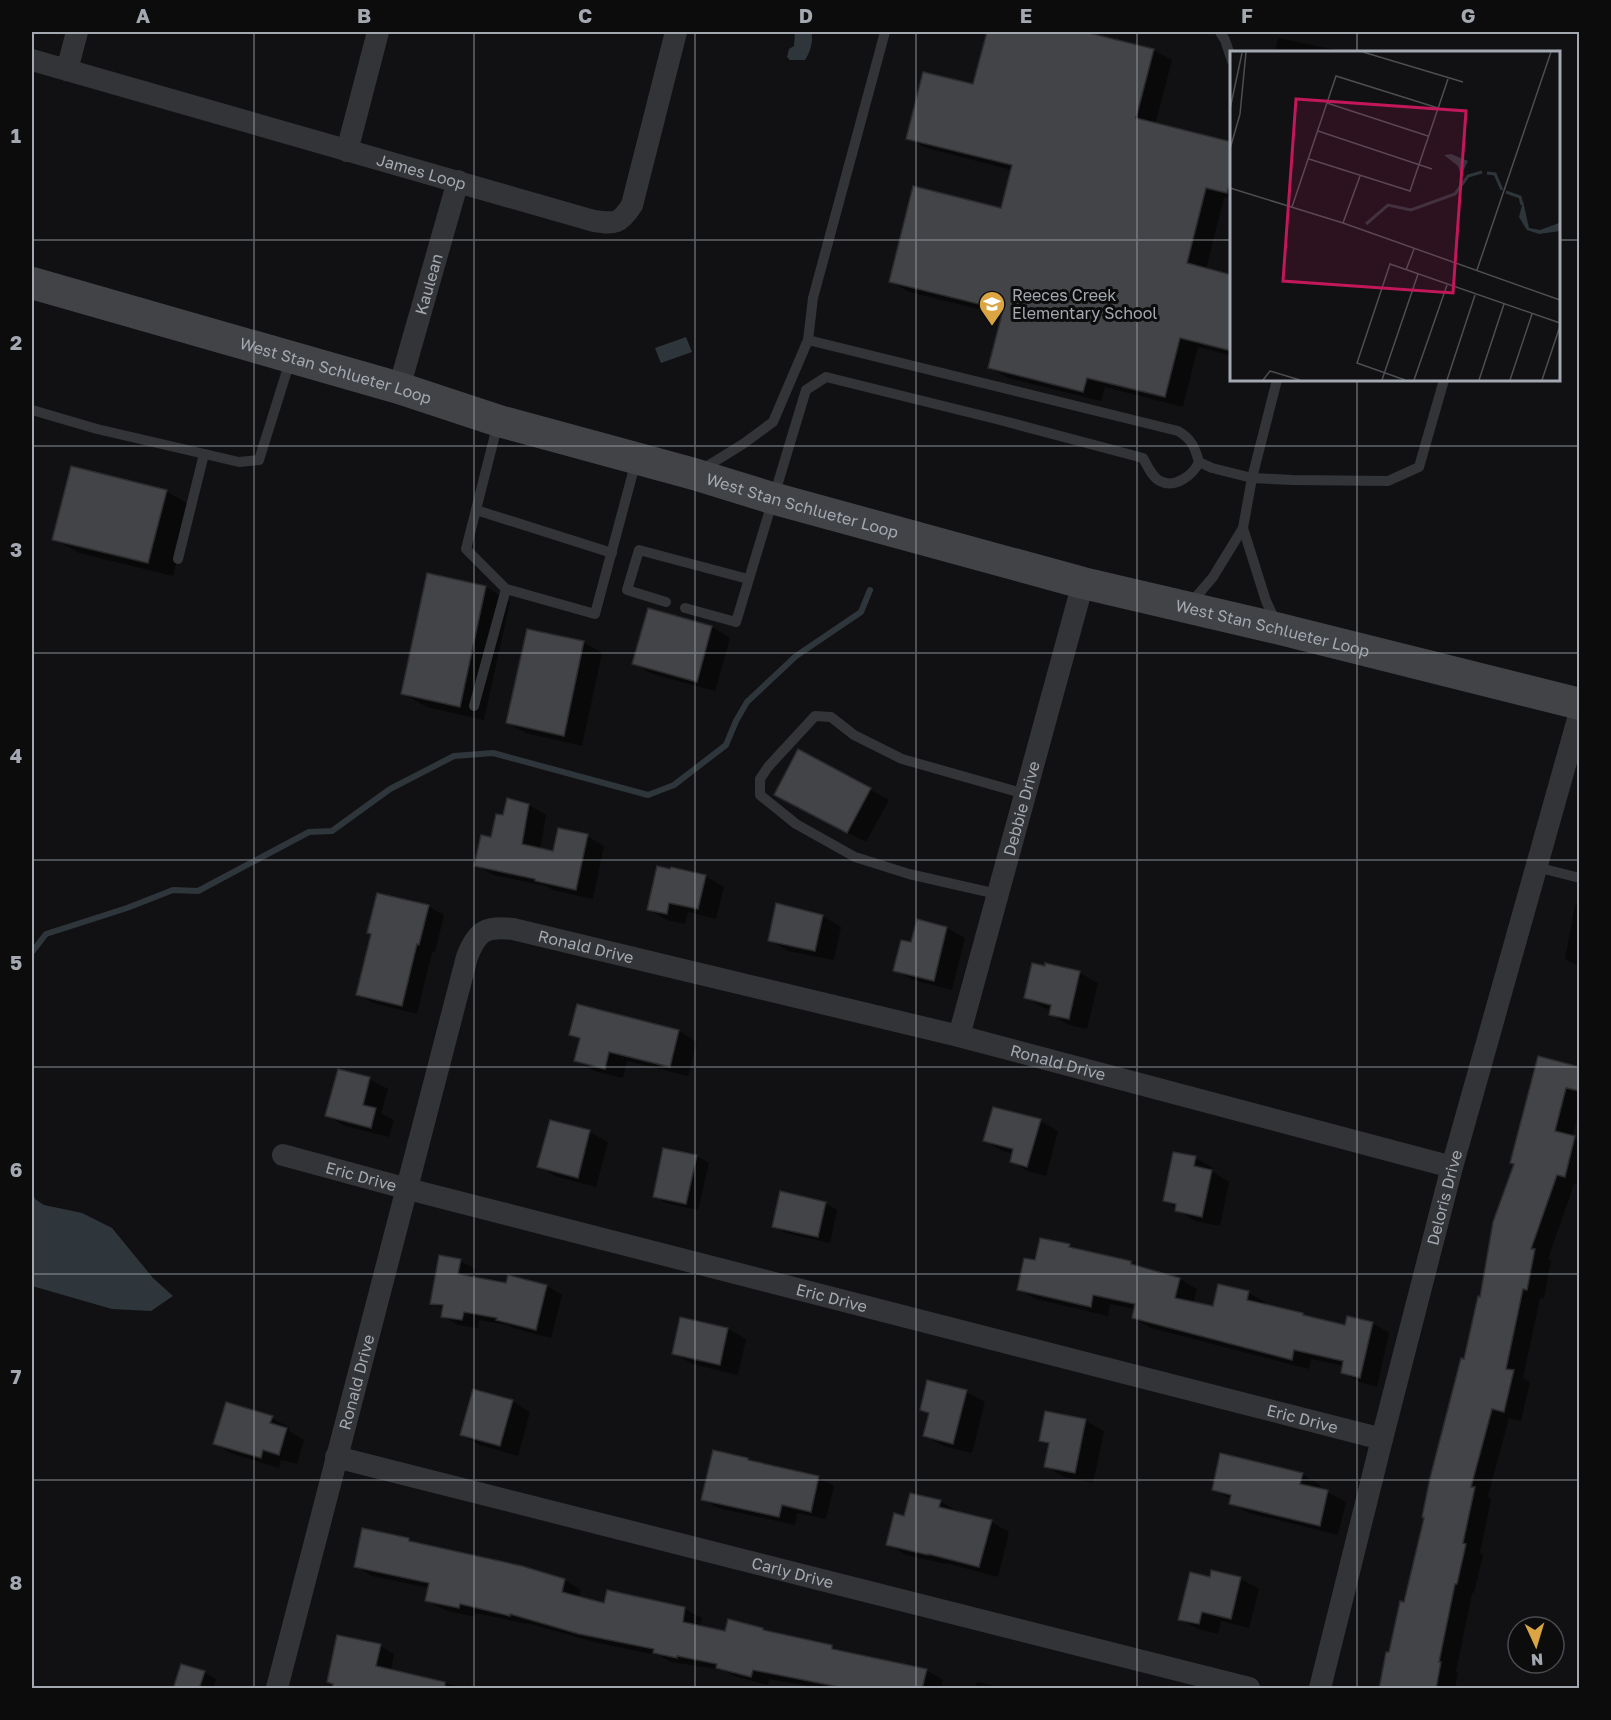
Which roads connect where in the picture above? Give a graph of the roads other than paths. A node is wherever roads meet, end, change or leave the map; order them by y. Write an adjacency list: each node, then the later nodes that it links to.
1 (77, 32): 8 (street)
2 (378, 32): 9 (street)
3 (676, 32): 10 (street, James Loop)
4 (885, 32): 12 (lane)
5 (1220, 32): 6 (lane)
6 (1230, 56)
7 (32, 60): 8 (street, James Loop)
8 (67, 70): 9 (street, James Loop)
9 (347, 152): 10 (street, James Loop)
10 (458, 181): 16 (street, Kaulean)
11 (32, 283): 13 (main road, West Stan Schlueter Loop)
12 (808, 340): 21 (lane); 22 (lane)
13 (291, 357): 16 (main road, West Stan Schlueter Loop); 19 (lane)
14 (1277, 381): 23 (lane)
15 (1444, 381): 23 (lane)
16 (399, 388): 18 (main road, West Stan Schlueter Loop)
17 (32, 410): 19 (lane)
18 (499, 421): 20 (main road, West Stan Schlueter Loop); 25 (lane)
19 (204, 454): 28 (lane)
20 (637, 458): 22 (main road, West Stan Schlueter Loop); 27 (lane)
21 (1199, 462): 23 (lane); 24 (lane)
22 (694, 474): 24 (main road, West Stan Schlueter Loop)
23 (1252, 478): 26 (lane)
24 (772, 498): 29 (lane); 30 (main road, West Stan Schlueter Loop)
25 (476, 510): 27 (lane); 31 (lane)
26 (1243, 528): 34 (lane); 35 (lane)
27 (612, 553): 31 (lane)
28 (178, 559)
29 (748, 579): 32 (lane); 33 (lane)
30 (1083, 583): 34 (main road, West Stan Schlueter Loop); 39 (street, Debbie Drive)
31 (506, 589): 37 (lane)
32 (666, 602)
33 (685, 608)
34 (1187, 608): 35 (main road, West Stan Schlueter Loop)
35 (1280, 629): 36 (main road, West Stan Schlueter Loop)
36 (1580, 704)
37 (474, 706)
38 (1580, 712): 40 (street, Deloris Drive)
39 (1025, 794): 42 (street, Debbie Drive); 42 (lane)
40 (1536, 867): 41 (lane); 45 (street, Deloris Drive)
41 (1580, 878)
42 (997, 894): 43 (street, Debbie Drive)
43 (959, 1036): 45 (street, Ronald Drive); 46 (street, Ronald Drive)
44 (283, 1155): 46 (street, Eric Drive)
45 (1452, 1167): 47 (street, Deloris Drive)
46 (408, 1189): 47 (street, Eric Drive); 48 (street, Ronald Drive)
47 (1382, 1439): 51 (street, Deloris Drive)
48 (336, 1457): 49 (street, Ronald Drive); 50 (street, Carly Drive)
49 (277, 1689)
50 (1249, 1689)
51 (1320, 1689)

